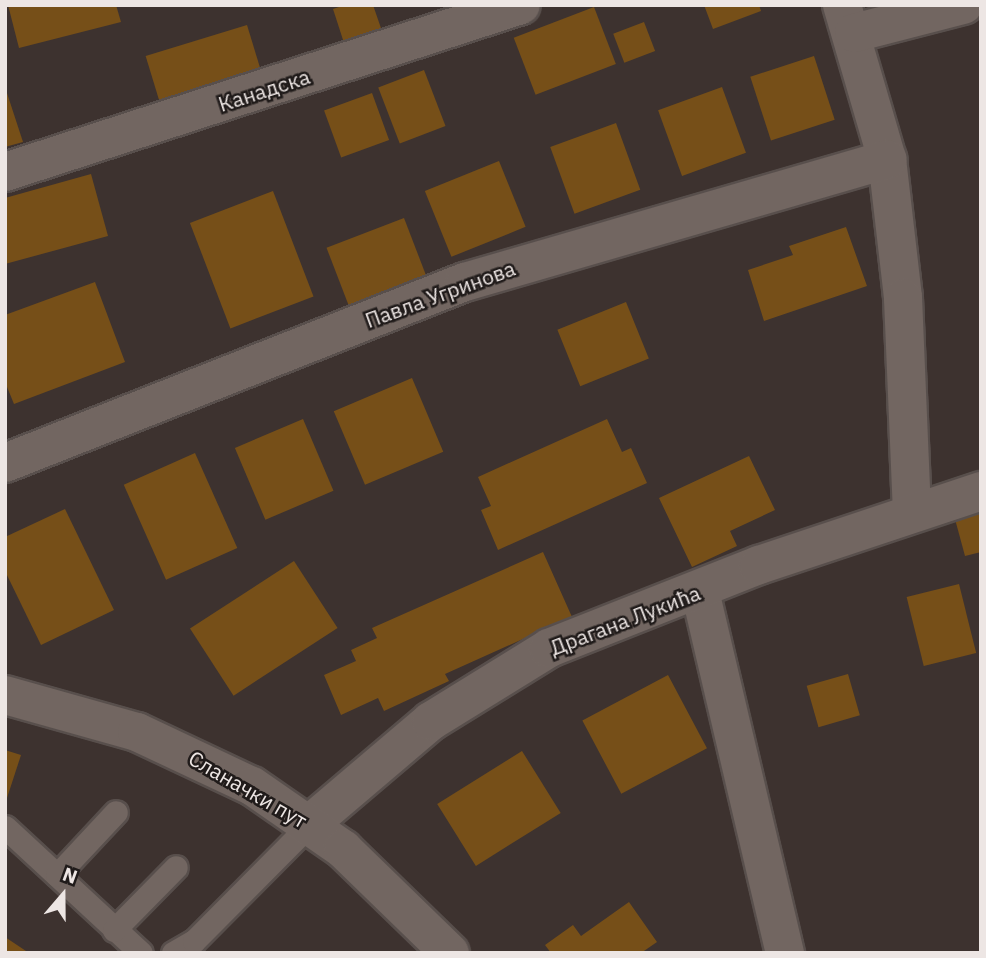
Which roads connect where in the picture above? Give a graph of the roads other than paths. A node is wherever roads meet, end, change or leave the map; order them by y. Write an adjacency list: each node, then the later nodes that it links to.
1 (521, 5): 5 (street, Канадска)
2 (963, 5): 3 (street)
3 (848, 19): 4 (street)
4 (887, 159): 6 (street, Павла Угринова); 8 (street)
5 (5, 172)
6 (5, 463)
7 (981, 491): 8 (street, Драгана Лукића)
8 (912, 513): 9 (street, Драгана Лукића)
9 (700, 591): 12 (street, Драгана Лукића); 20 (street)
10 (5, 695): 12 (street, Сланачки пут)
11 (116, 812): 15 (lane)
12 (311, 823): 18 (lane); 19 (street, Сланачки пут)
13 (5, 827): 15 (lane)
14 (176, 867): 16 (lane)
15 (57, 875): 16 (lane)
16 (114, 930): 17 (lane)
17 (141, 953)
18 (173, 953)
19 (450, 953)
20 (785, 953)

